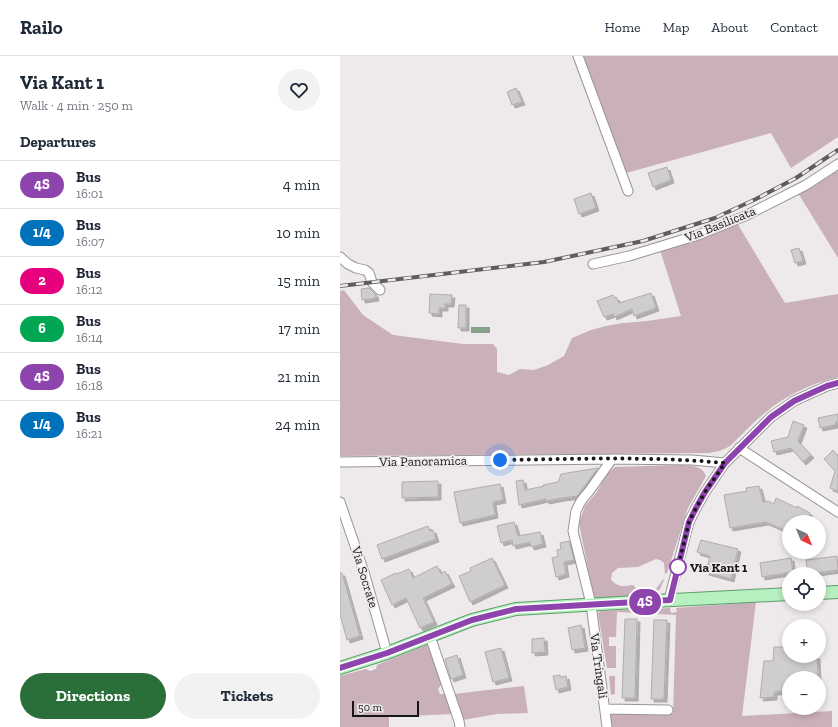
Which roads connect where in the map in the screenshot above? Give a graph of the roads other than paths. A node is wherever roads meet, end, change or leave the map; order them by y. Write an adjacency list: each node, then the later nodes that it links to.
1 (578, 56): 3 (street)
2 (838, 164): 5 (street, Via Basilicata)
3 (628, 191)
4 (340, 257): 6 (street)
5 (593, 264)
6 (380, 290)
7 (838, 383): 8 (street)
8 (739, 448): 11 (street); 13 (street)
9 (612, 459): 10 (street, Via Panoramica); 11 (street, Via Panoramica); 18 (street, Via Tringali)
10 (340, 462)
11 (725, 463): 17 (street)
12 (340, 502): 20 (street, Via Socrate)
13 (838, 512)
14 (838, 592): 15 (main road)
15 (826, 593)
16 (782, 594): 17 (main road)
17 (670, 600): 18 (main road)
18 (591, 604): 19 (main road); 22 (street, Via Tringali)
19 (430, 636): 20 (main road); 24 (street)
20 (387, 653): 21 (main road)
21 (340, 668)
22 (605, 709): 23 (street); 25 (street, Via Tringali)
23 (668, 710)
24 (460, 727)
25 (607, 727)

